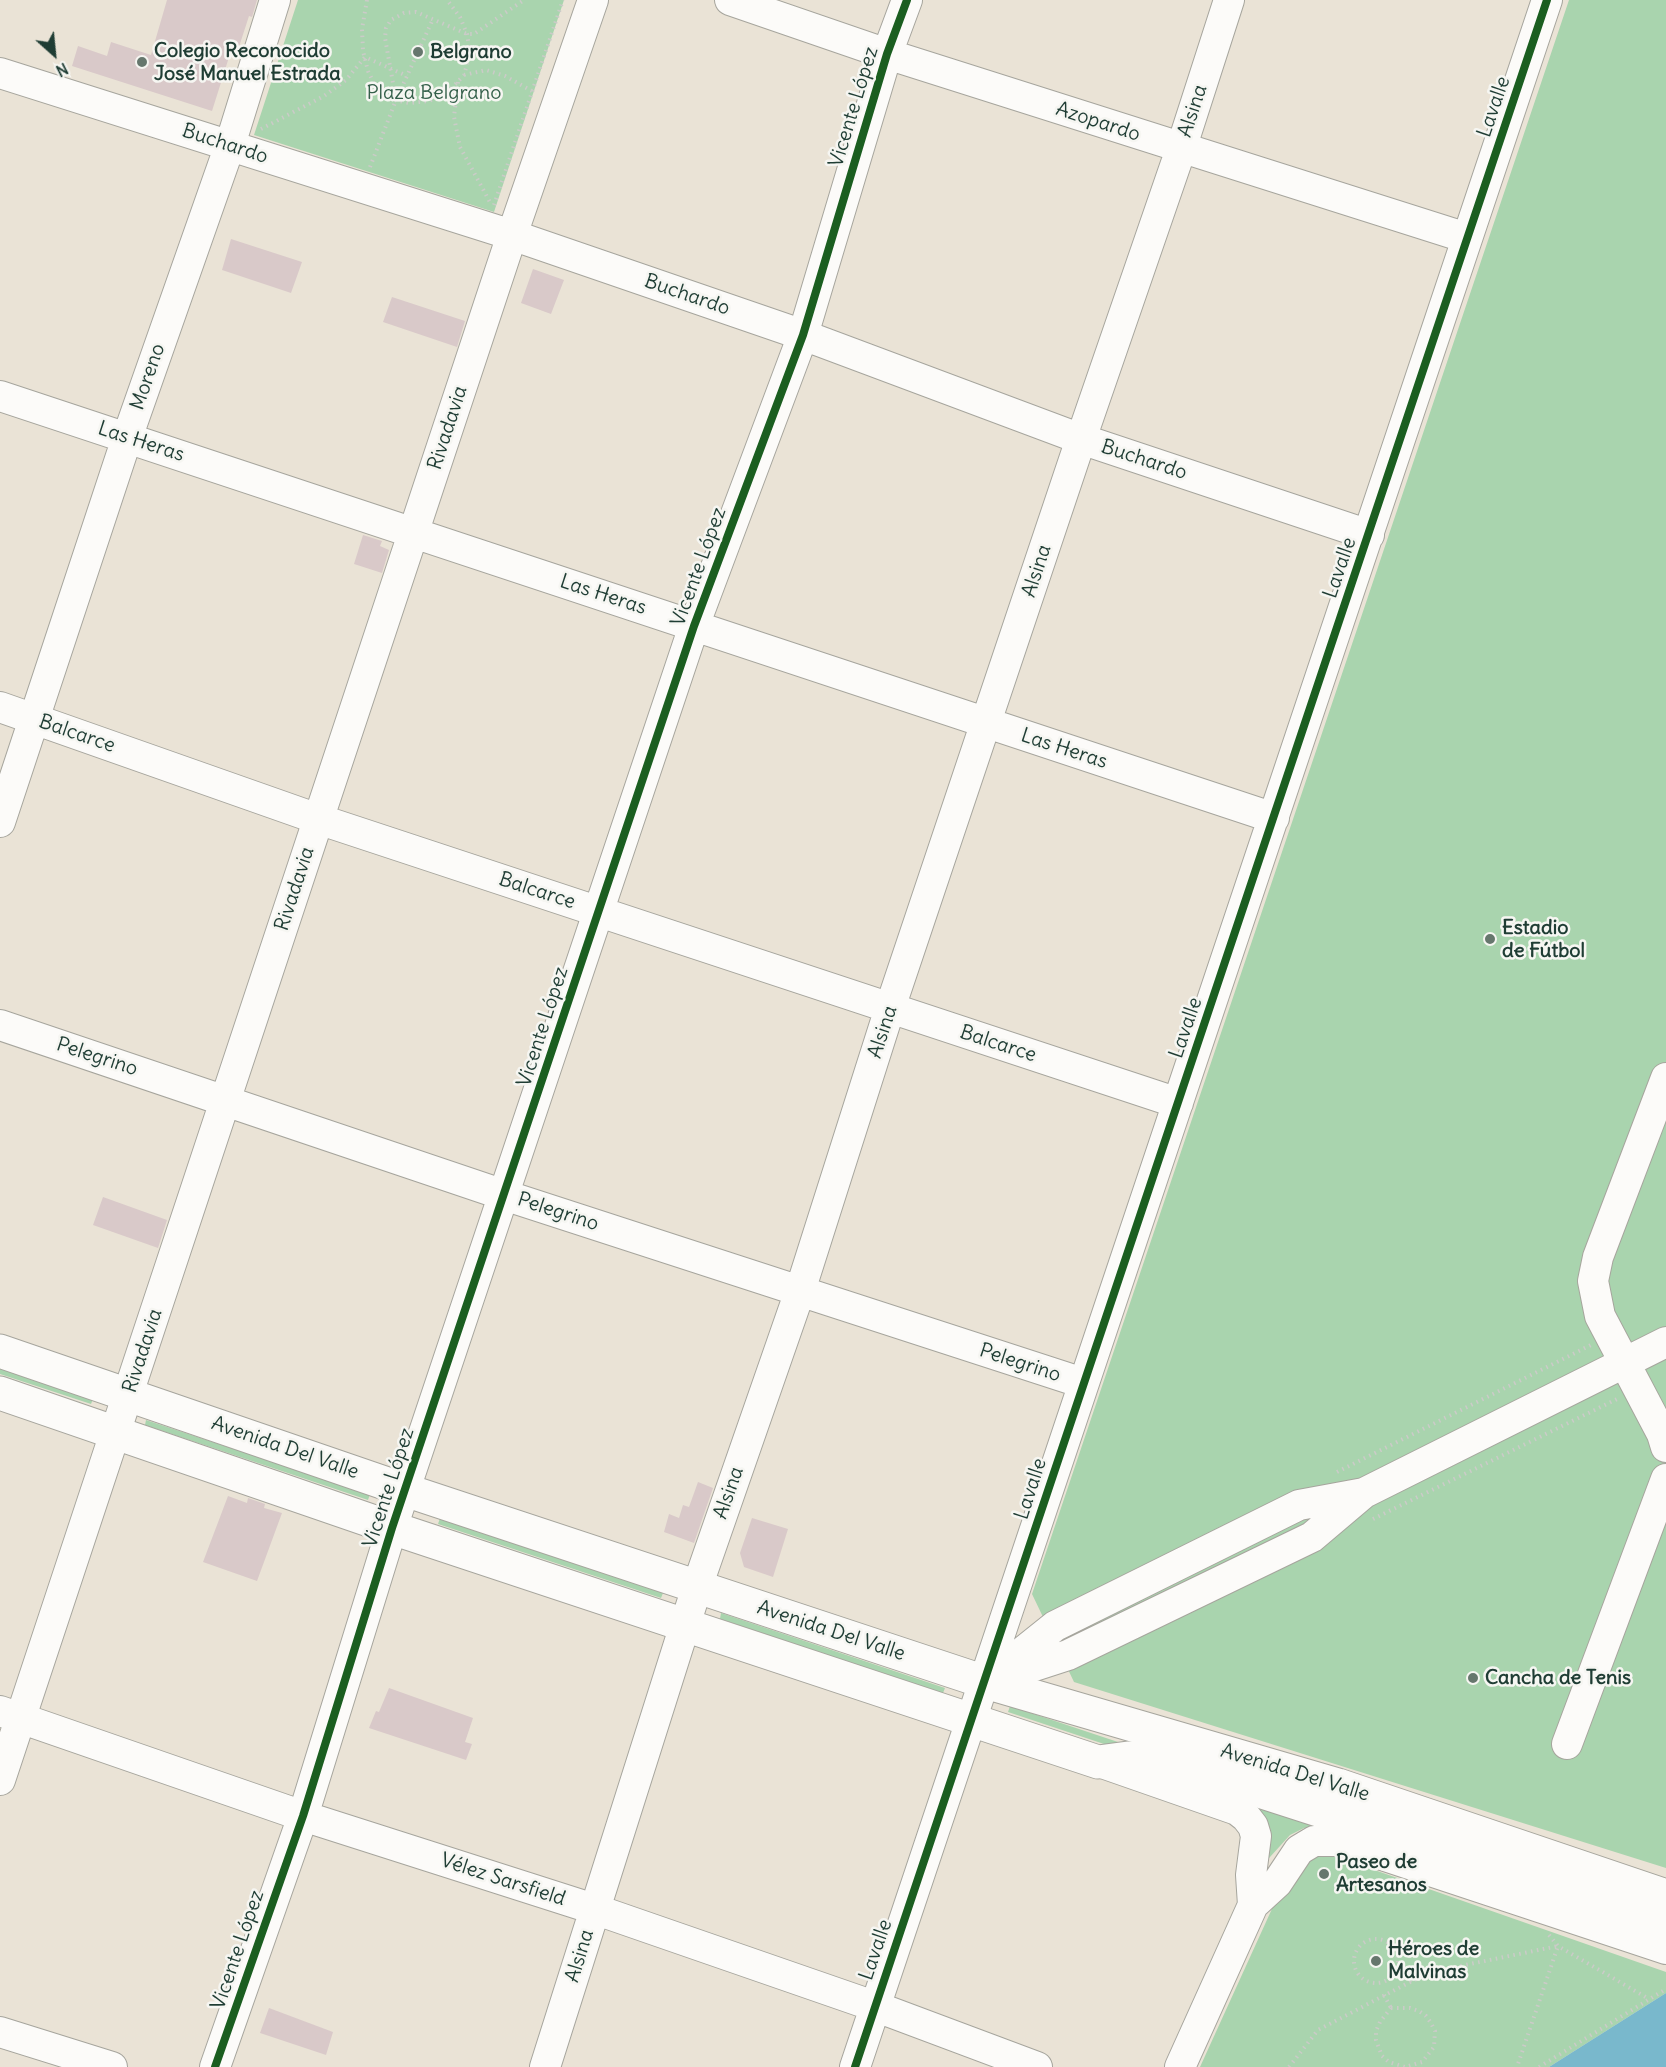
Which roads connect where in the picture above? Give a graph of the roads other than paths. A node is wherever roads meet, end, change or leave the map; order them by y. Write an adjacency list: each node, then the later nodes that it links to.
1 (275, 0): 9 (street, Moreno)
2 (593, 0): 11 (street, Rivadavia)
3 (730, 0): 7 (street, Azopardo)
4 (907, 0): 7 (street, Vicente López)
5 (1229, 0): 10 (street, Alsina)
6 (1547, 0): 12 (street, Lavalle)
7 (887, 54): 10 (street, Azopardo); 13 (street, Vicente López)
8 (0, 73): 9 (street, Buchardo)
9 (242, 139): 11 (street, Buchardo); 15 (street, Moreno)
10 (1181, 149): 12 (street, Azopardo); 16 (street, Alsina)
11 (512, 235): 13 (street, Buchardo); 17 (street, Rivadavia)
12 (1467, 238): 18 (street, Lavalle)
13 (802, 335): 16 (street, Buchardo); 19 (street, Vicente López)
14 (0, 396): 15 (street, Las Heras)
15 (127, 438): 17 (street, Las Heras); 21 (street, Moreno)
16 (1081, 439): 18 (street, Buchardo); 22 (street, Alsina)
17 (414, 533): 19 (street, Las Heras); 24 (street, Rivadavia)
18 (1369, 535): 23 (street, Lavalle)
19 (694, 626): 22 (street, Las Heras); 26 (street, Vicente López)
20 (0, 707): 21 (street, Balcarce)
21 (34, 718): 24 (street, Balcarce); 25 (street, Moreno)
22 (986, 723): 23 (street, Las Heras); 27 (street, Alsina)
23 (1274, 818): 31 (street, Lavalle)
24 (318, 819): 26 (street, Balcarce); 30 (street, Rivadavia)
25 (0, 822)
26 (599, 912): 27 (street, Balcarce); 32 (street, Vicente López)
27 (890, 1008): 31 (street, Balcarce); 33 (street, Alsina)
28 (0, 1025): 30 (street, Pelegrino)
29 (1666, 1078): 36 (street)
30 (226, 1100): 32 (street, Pelegrino); 39 (street, Rivadavia)
31 (1178, 1103): 37 (street, Lavalle)
32 (504, 1195): 33 (street, Pelegrino); 43 (street, Vicente López)
33 (800, 1291): 37 (street, Pelegrino); 45 (street, Alsina)
34 (1666, 1342): 36 (street)
35 (0, 1351): 39 (main road, Avenida Del Valle)
36 (1625, 1362): 41 (street); 47 (street)
37 (1083, 1383): 47 (street, Lavalle)
38 (0, 1393): 40 (main road, Avenida Del Valle)
39 (129, 1394): 40 (street, Rivadavia); 43 (main road, Avenida Del Valle)
40 (116, 1432): 44 (main road, Avenida Del Valle); 48 (street, Rivadavia)
41 (1666, 1447)
42 (1666, 1479): 50 (street)
43 (405, 1490): 44 (street, Vicente López); 45 (main road, Avenida Del Valle)
44 (392, 1528): 46 (main road, Avenida Del Valle); 53 (street, Vicente López)
45 (697, 1587): 46 (street, Alsina); 47 (main road, Avenida Del Valle)
46 (684, 1624): 49 (main road, Avenida Del Valle); 56 (street, Alsina)
47 (985, 1683): 49 (street, Lavalle); 54 (main road, Avenida Del Valle)
48 (10, 1714): 52 (street, Rivadavia); 53 (street, Vélez Sarsfield)
49 (972, 1720): 51 (main road, Avenida Del Valle); 59 (street, Lavalle)
50 (1567, 1744)
51 (1098, 1762): 55 (street); 57 (main road, Avenida Del Valle)
52 (0, 1780)
53 (303, 1816): 56 (street, Vélez Sarsfield); 62 (street, Vicente López)
54 (1666, 1896)
55 (1253, 1905): 58 (street); 66 (street)
56 (594, 1909): 59 (street, Vélez Sarsfield); 63 (street, Alsina)
57 (1666, 1922)
58 (1666, 1949)
59 (874, 2006): 64 (street, Lavalle); 65 (street, Vélez Sarsfield)
60 (0, 2032): 61 (street)
61 (112, 2067)
62 (215, 2067)
63 (545, 2067)
64 (855, 2067)
65 (1037, 2067)
66 (1180, 2067)

